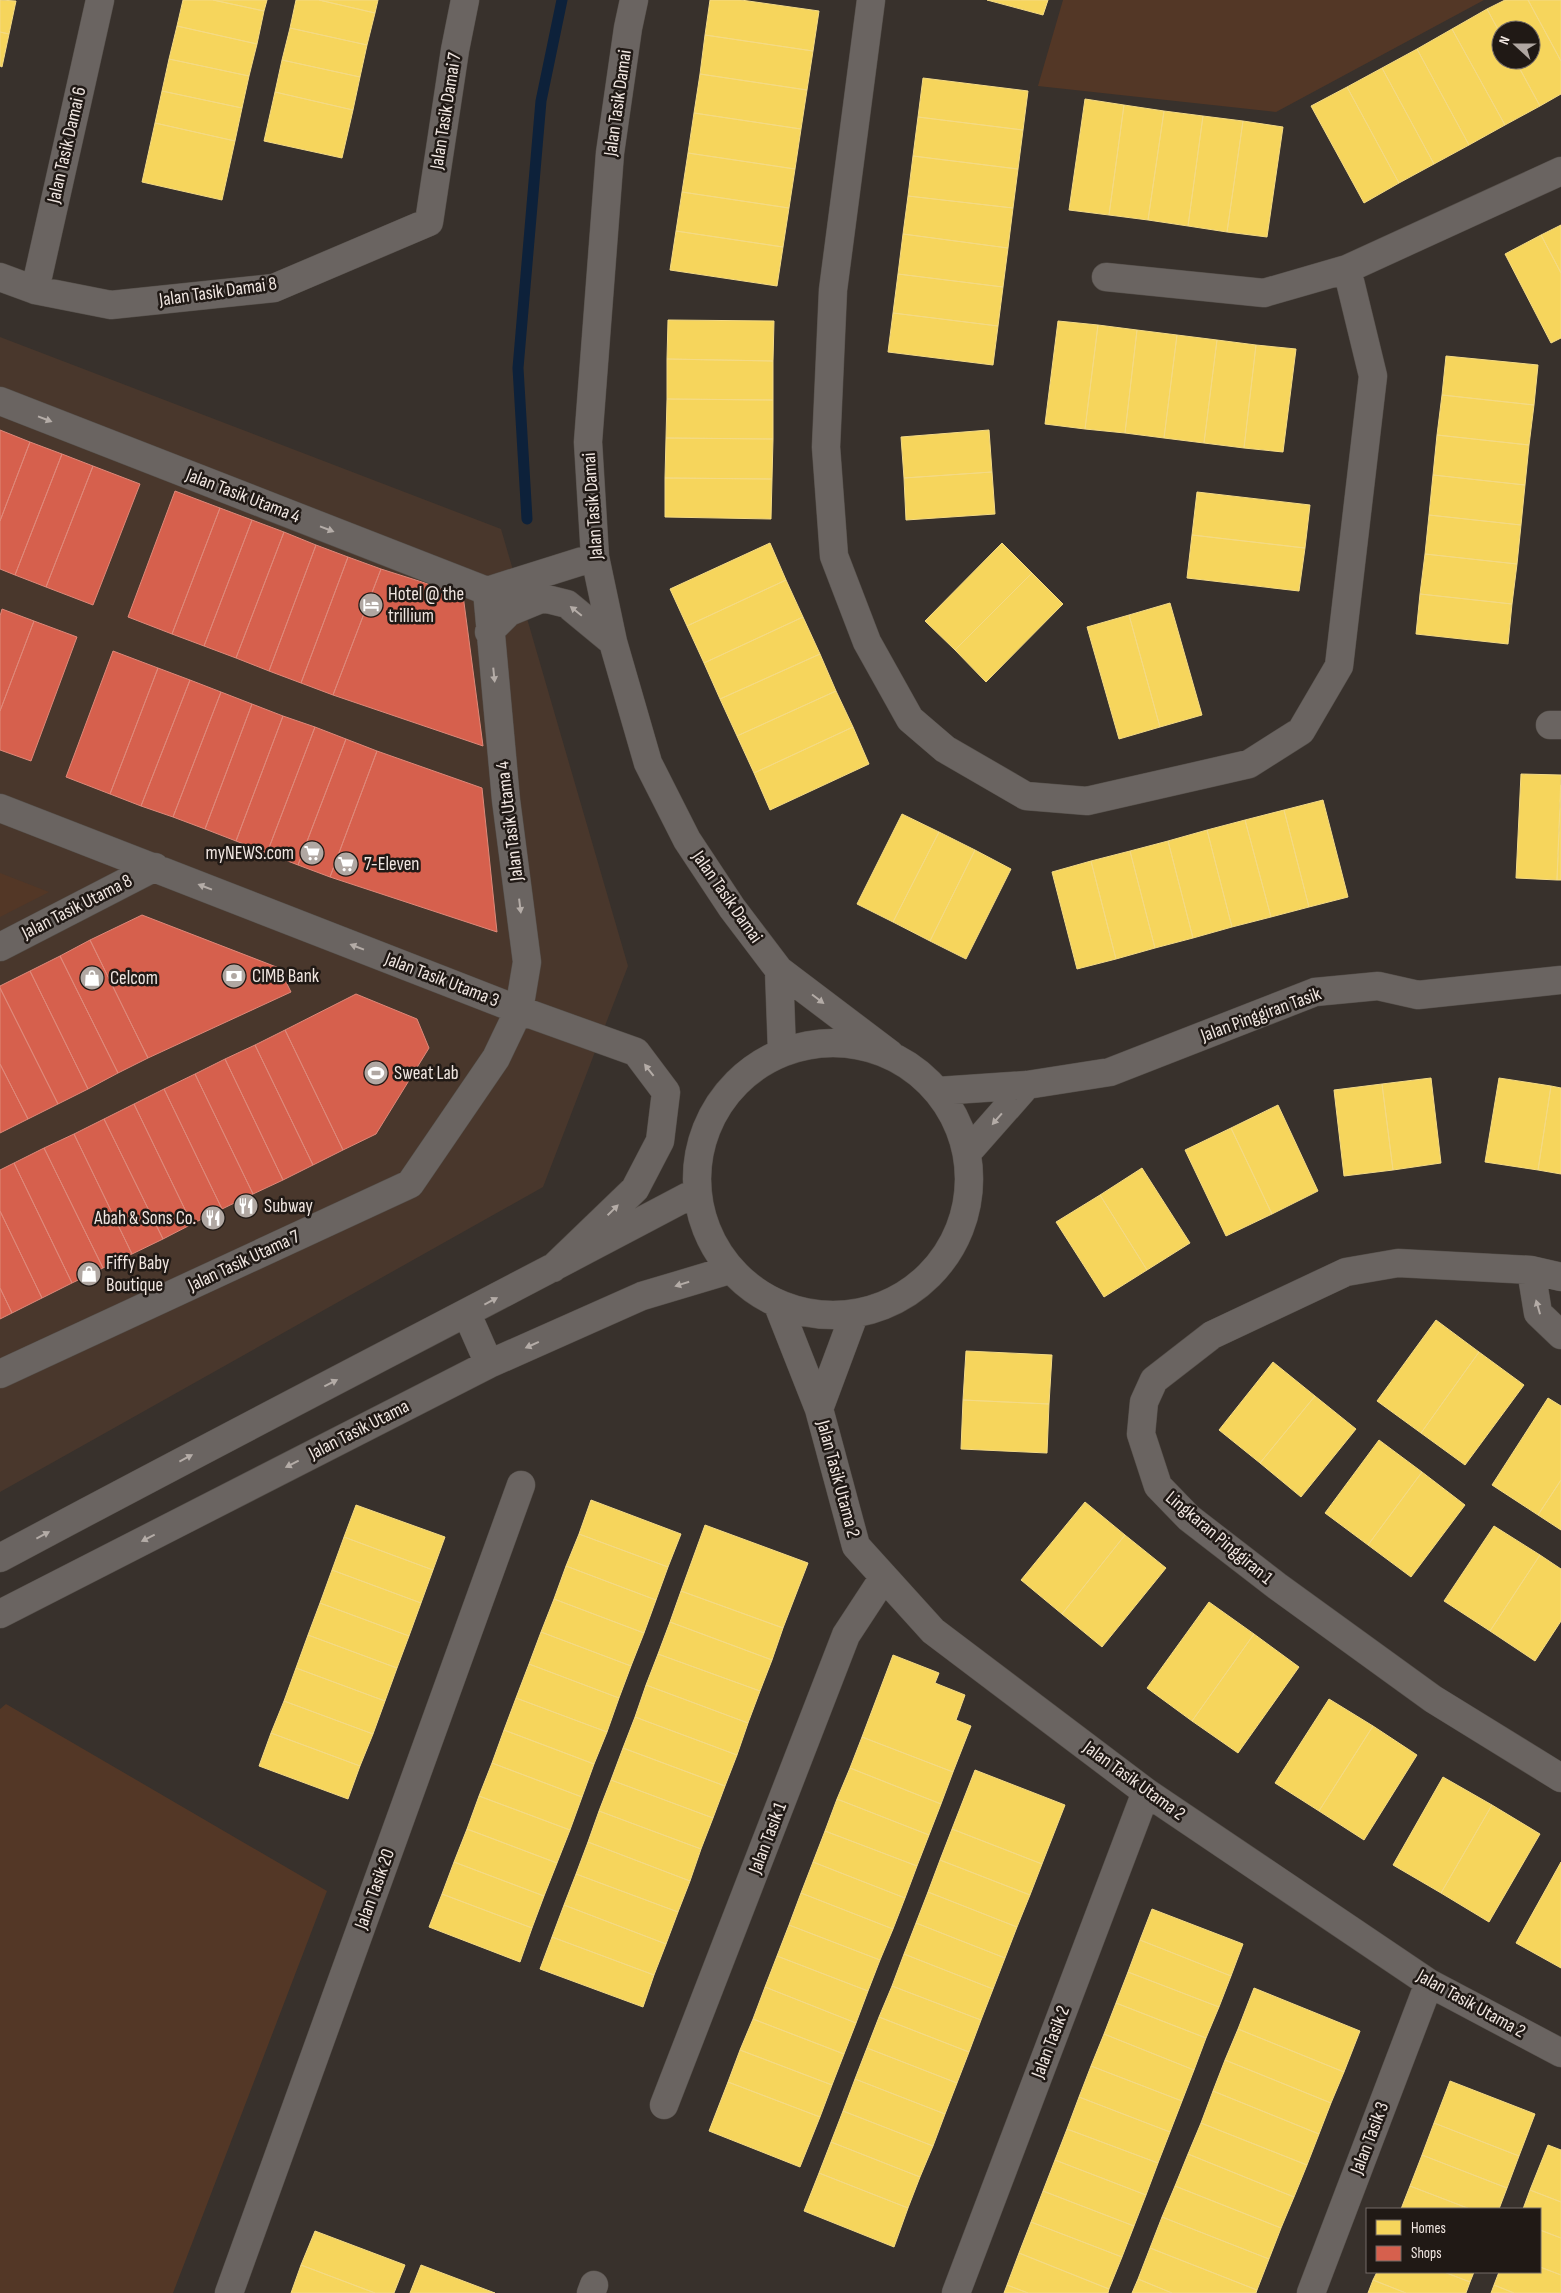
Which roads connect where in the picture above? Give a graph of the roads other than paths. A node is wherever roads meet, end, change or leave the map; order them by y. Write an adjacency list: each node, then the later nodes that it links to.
1 (100, 0): 10 (street, Jalan Tasik Damai 6)
2 (465, 0): 6 (street, Jalan Tasik Damai 7)
3 (634, 0): 12 (street, Jalan Tasik Damai)
4 (871, 0): 7 (street)
5 (1561, 171): 7 (street)
6 (429, 222): 10 (street, Jalan Tasik Damai 8)
7 (1347, 269): 9 (street)
8 (0, 276): 10 (street, Jalan Tasik Damai 8)
9 (1106, 278)
10 (35, 290)
11 (0, 401): 13 (street, Jalan Tasik Utama 4, one-way to 13)
12 (595, 557): 13 (street); 15 (street, Jalan Tasik Damai)
13 (487, 591): 14 (street, Jalan Tasik Utama 4)
14 (489, 632): 15 (street, one-way to 14); 21 (street, Jalan Tasik Utama 4, one-way to 21)
15 (613, 642): 19 (street, Jalan Tasik Damai)
16 (0, 808): 17 (street, Jalan Tasik Utama 3)
17 (155, 867): 18 (street, Jalan Tasik Utama 8); 21 (street, Jalan Tasik Utama 3, one-way to 17)
18 (0, 947)
19 (779, 970): 22 (street); 23 (street, Jalan Tasik Damai, one-way to 23)
20 (1561, 980): 24 (street, Jalan Pinggiran Tasik)
21 (519, 1010): 28 (street, Jalan Tasik Utama 3, one-way to 21); 37 (street, Jalan Tasik Utama 7)
22 (782, 1051): 23 (street); 27 (street)
23 (890, 1054): 25 (street)
24 (1027, 1085): 25 (street, Jalan Pinggiran Tasik); 26 (street, one-way to 26)
25 (938, 1092): 26 (street)
26 (967, 1153): 34 (street)
27 (696, 1192): 28 (street); 29 (street)
28 (553, 1268): 33 (street, one-way to 28)
29 (729, 1270): 32 (street); 36 (street, Jalan Tasik Utama, one-way to 36)
30 (1531, 1270): 31 (street, Lingkaran Pinggiran 1); 35 (street, one-way to 30); 43 (street, Lingkaran Pinggiran 1)
31 (1561, 1276)
32 (778, 1305): 34 (street); 38 (street, Jalan Tasik Utama 2)
33 (467, 1314): 36 (street); 40 (street, one-way to 33)
34 (854, 1315): 38 (street, Jalan Tasik Utama 2)
35 (1561, 1335)
36 (489, 1364): 42 (street, Jalan Tasik Utama, one-way to 42)
37 (0, 1374)
38 (819, 1409): 41 (street, Jalan Tasik Utama 2)
39 (521, 1485): 48 (street, Jalan Tasik 20)
40 (0, 1558)
41 (884, 1577): 44 (street, Jalan Tasik Utama 2); 47 (street, Jalan Tasik 1)
42 (0, 1614)
43 (1561, 1778)
44 (1146, 1792): 45 (street, Jalan Tasik Utama 2); 49 (street, Jalan Tasik 2)
45 (1429, 1983): 46 (street, Jalan Tasik Utama 2); 50 (street, Jalan Tasik 3)
46 (1561, 2053)
47 (664, 2105)
48 (229, 2293)
49 (956, 2293)
50 (1311, 2293)

